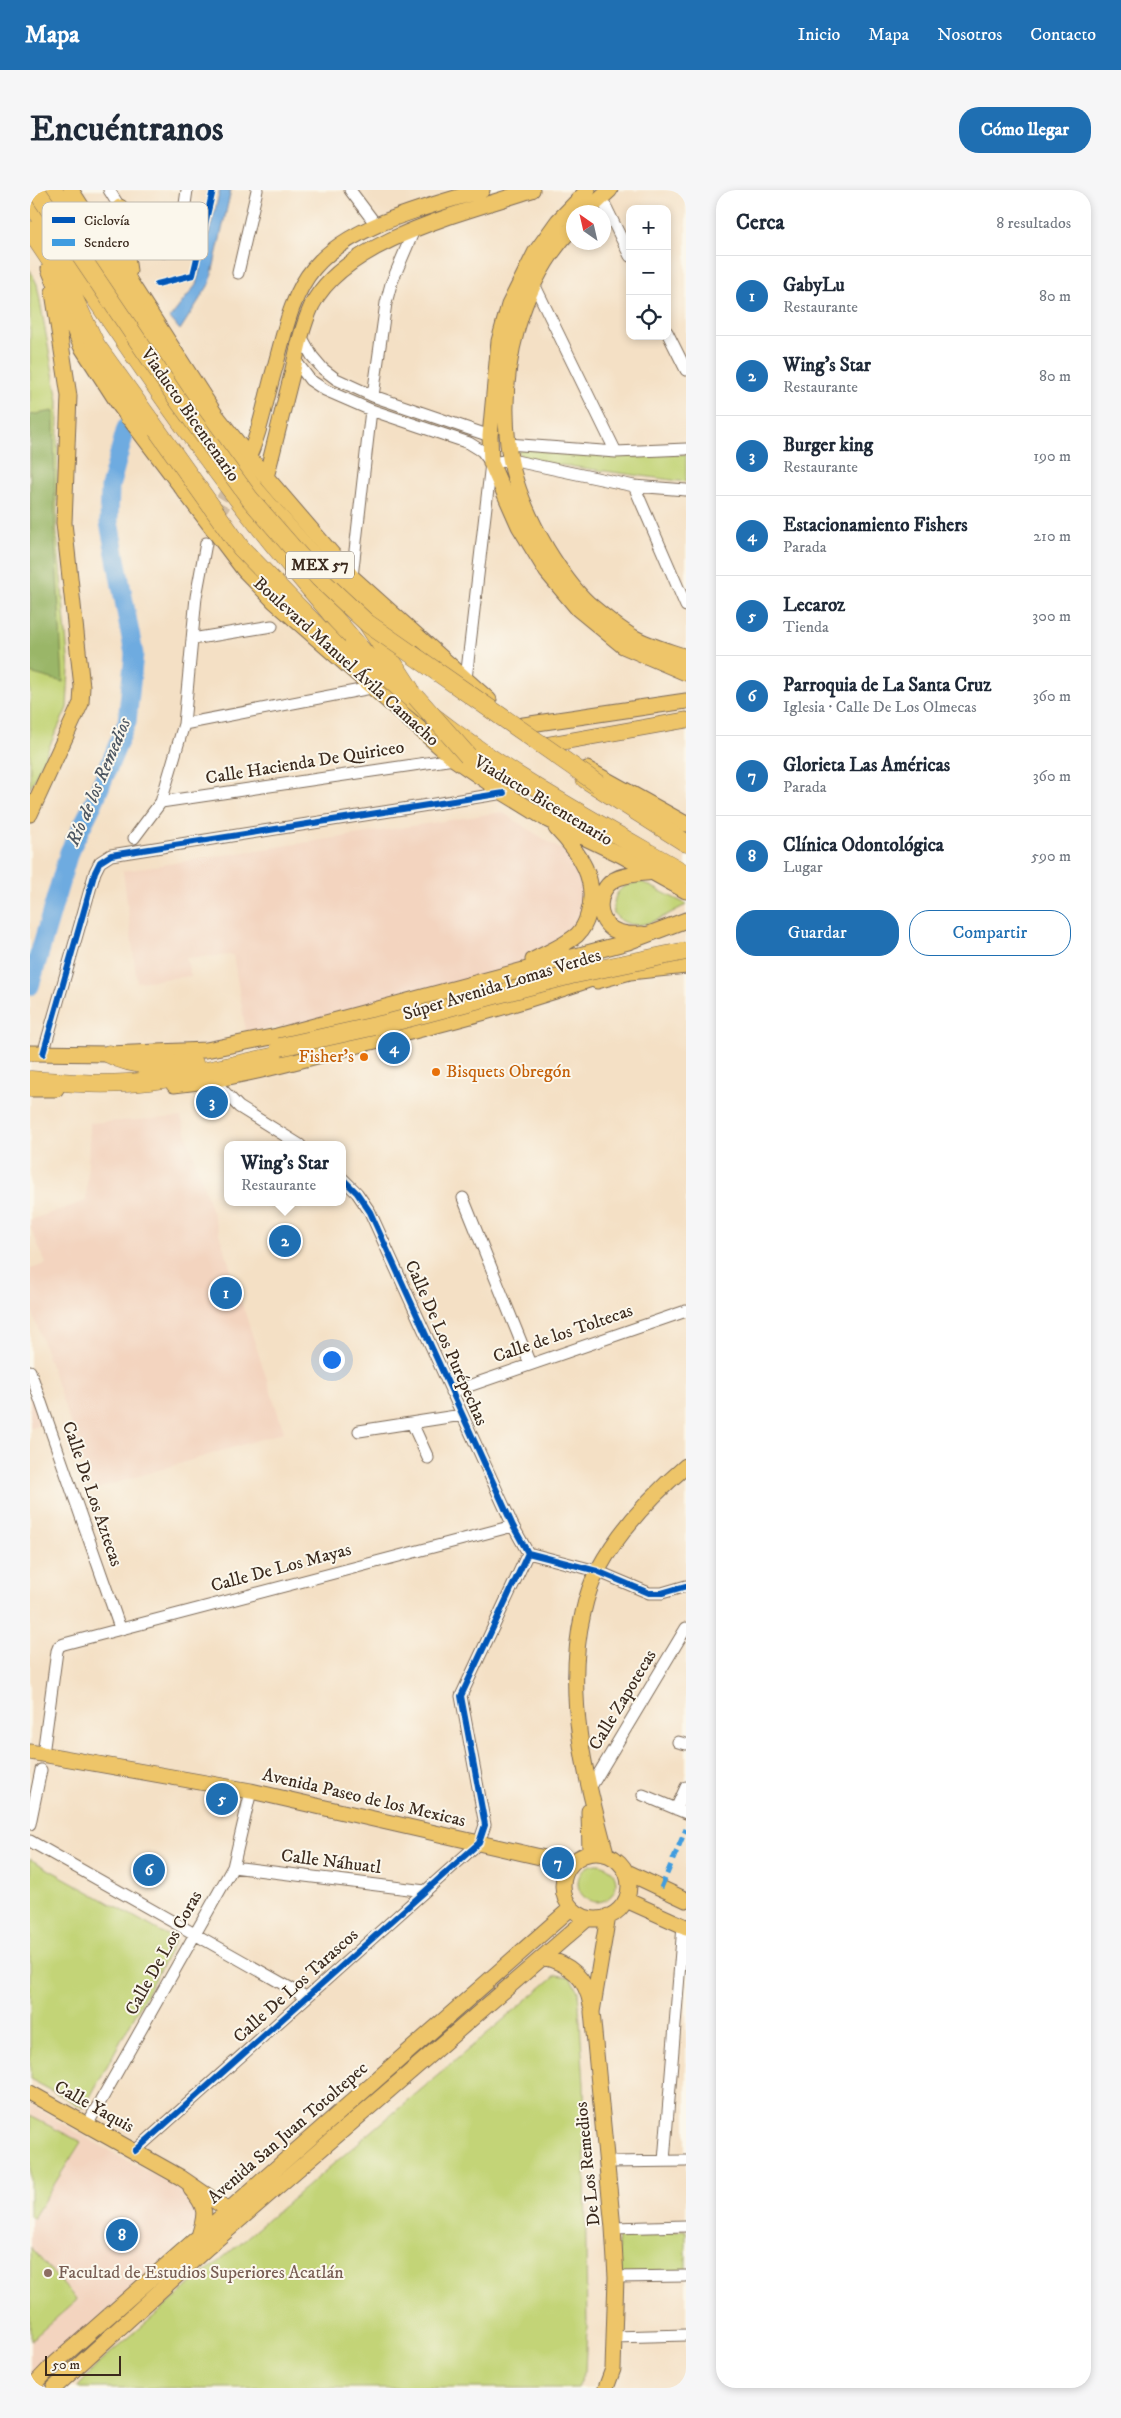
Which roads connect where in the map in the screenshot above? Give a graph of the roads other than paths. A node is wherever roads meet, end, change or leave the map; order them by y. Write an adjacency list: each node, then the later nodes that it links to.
1 (36, 190): 12 (highway, Viaducto Bicentenario, bridge)
2 (53, 190): 13 (highway, MEX 57)
3 (71, 190): 14 (main road)
4 (109, 190): 15 (street)
5 (257, 190): 38 (street)
6 (350, 190): 19 (street)
7 (482, 190): 10 (main road)
8 (532, 190): 21 (main road)
9 (599, 192): 16 (main road); 26 (street); 52 (main road)
10 (456, 194): 19 (main road)
11 (30, 201): 18 (highway, Boulevard Manuel Ávila Camacho / MEX 57)
12 (44, 202)
13 (61, 202)
14 (79, 202)
15 (117, 202)
16 (591, 205)
17 (30, 216): 23 (highway)
18 (42, 219)
19 (377, 226): 36 (main road)
20 (30, 230): 25 (highway)
21 (414, 230): 40 (main road); 49 (street)
22 (566, 237): 41 (main road)
23 (42, 238)
24 (30, 240): 27 (main road, Boulevard Manuel Ávila Camacho)
25 (42, 245)
26 (627, 250)
27 (42, 259)
28 (43, 260): 37 (main road, Boulevard Manuel Ávila Camacho)
29 (51, 260): 44 (highway)
30 (54, 260): 44 (highway)
31 (70, 260): 48 (highway, Boulevard Manuel Ávila Camacho / MEX 57)
32 (83, 260): 67 (highway, Viaducto Bicentenario, bridge)
33 (99, 260): 53 (highway, MEX 57)
34 (128, 260): 39 (main road)
35 (119, 261): 39 (main road); 53 (highway)
36 (313, 269): 40 (main road); 60 (main road)
37 (50, 271): 51 (main road, Boulevard Manuel Ávila Camacho); 82 (main road)
38 (238, 272)
39 (131, 280): 60 (main road)
40 (329, 283): 42 (main road)
41 (534, 284): 52 (main road); 57 (street)
42 (301, 336): 45 (main road); 49 (street)
43 (671, 340): 46 (street)
44 (100, 343): 47 (highway)
45 (295, 360): 50 (street); 61 (main road)
46 (686, 370)
47 (122, 377): 48 (highway); 51 (highway); 79 (highway, bridge)
48 (161, 396): 89 (highway, Boulevard Manuel Ávila Camacho / MEX 57)
49 (373, 396): 54 (street)
50 (371, 410): 59 (street); 65 (street)
51 (128, 416): 64 (main road, Boulevard Manuel Ávila Camacho)
52 (499, 416): 54 (main road); 55 (main road)
53 (203, 419): 87 (highway, MEX 57)
54 (490, 436): 59 (main road)
55 (508, 444): 57 (street); 58 (main road)
56 (686, 449): 57 (street)
57 (616, 452)
58 (511, 460): 59 (street); 62 (street); 70 (main road)
59 (491, 463): 71 (main road); 72 (street)
60 (245, 465): 61 (main road)
61 (266, 477): 65 (main road)
62 (634, 486): 63 (street); 66 (street)
63 (686, 490)
64 (210, 524): 69 (street); 73 (main road, Boulevard Manuel Ávila Camacho)
65 (352, 577): 72 (main road)
66 (686, 606)
67 (367, 623): 79 (highway, Viaducto Bicentenario, bridge); 85 (highway, Viaducto Bicentenario, bridge)
68 (272, 626): 69 (street)
69 (192, 639): 76 (street)
70 (686, 657)
71 (686, 673)
72 (466, 679): 77 (main road)
73 (371, 688): 76 (street); 79 (main road, Boulevard Manuel Ávila Camacho)
74 (686, 701): 77 (main road)
75 (686, 720): 78 (main road)
76 (184, 724): 81 (street)
77 (517, 726): 78 (main road)
78 (545, 745): 84 (main road)
79 (464, 755): 80 (main road, Boulevard Manuel Ávila Camacho); 81 (street, Calle Hacienda De Quiriceo); 89 (highway); 90 (highway, Viaducto Bicentenario)
80 (504, 793): 83 (main road, Boulevard Manuel Ávila Camacho); 100 (street)
81 (161, 802): 86 (street)
82 (30, 814)
83 (548, 820): 88 (main road, Boulevard Manuel Ávila Camacho); 98 (main road)
84 (686, 824)
85 (686, 835)
86 (134, 838)
87 (686, 842)
88 (652, 872): 91 (main road, Boulevard Manuel Ávila Camacho); 93 (main road)
89 (686, 876)
90 (686, 884)
91 (686, 892)
92 (686, 920): 93 (main road, Súper Avenida Lomas Verdes)
93 (651, 934): 98 (main road, Súper Avenida Lomas Verdes)
94 (686, 946): 99 (main road, Súper Avenida Lomas Verdes)
95 (686, 951): 101 (highway, bridge)
96 (686, 961): 101 (highway)
97 (686, 966): 99 (main road)
98 (502, 975): 102 (main road, Súper Avenida Lomas Verdes)
99 (566, 988): 104 (main road, Súper Avenida Lomas Verdes)
100 (40, 1050): 102 (main road, Súper Avenida Lomas Verdes)
101 (283, 1051): 102 (highway); 103 (highway)
102 (109, 1054)
103 (30, 1080)
104 (214, 1081): 105 (main road, Súper Avenida Lomas Verdes); 106 (street)
105 (30, 1089)
106 (294, 1141)
107 (346, 1182): 112 (street, Calle De Los Purépechas)
108 (463, 1198): 110 (street)
109 (686, 1311): 110 (street, Calle de los Toltecas)
110 (530, 1364): 112 (street, Calle de los Toltecas)
111 (30, 1371): 122 (street, Calle De Los Aztecas)
112 (451, 1392): 113 (street, Calle De Los Purépechas)
113 (462, 1415): 114 (street); 118 (street, Calle De Los Purépechas)
114 (412, 1422): 115 (street); 116 (street)
115 (359, 1430)
116 (428, 1458)
117 (686, 1466): 120 (main road)
118 (513, 1526): 119 (street, Calle De Los Purépechas); 122 (street, Calle De Los Mayas)
119 (528, 1553): 120 (street); 133 (street)
120 (597, 1571): 121 (street); 127 (main road)
121 (686, 1586)
122 (120, 1628): 124 (street, Calle De Los Mayas)
123 (686, 1628): 127 (street, Calle Zapotecas)
124 (36, 1753): 128 (main road, Avenida Paseo de los Mexicas)
125 (40, 1770): 131 (street)
126 (686, 1786): 130 (street)
127 (589, 1790): 134 (main road); 135 (main road)
128 (251, 1792): 133 (main road, Avenida Paseo de los Mexicas); 137 (street, Calle De Los Coras)
129 (643, 1795): 130 (street)
130 (681, 1811)
131 (30, 1824)
132 (30, 1841): 145 (street)
133 (479, 1843): 136 (main road, Avenida Paseo de los Mexicas); 139 (street, Calle De Los Tarascos)
134 (590, 1853): 135 (main road); 136 (main road)
135 (606, 1853): 138 (main road)
136 (571, 1864): 142 (main road)
137 (233, 1868): 139 (street, Calle Náhuatl); 145 (street, Calle De Los Coras)
138 (627, 1872): 140 (main road); 141 (main road)
139 (425, 1891): 147 (street, Calle De Los Tarascos)
140 (626, 1900): 143 (main road); 144 (main road)
141 (686, 1900)
142 (571, 1908): 143 (main road); 156 (main road, Avenida San Juan Totoltepec)
143 (599, 1917): 146 (main road, Avenida San Juan Totoltepec); 148 (main road, De Los Remedios)
144 (685, 1927): 152 (street)
145 (195, 1934): 147 (street); 150 (street, Calle De Los Coras)
146 (543, 1957): 148 (main road); 156 (main road, Avenida San Juan Totoltepec)
147 (306, 1997): 151 (street, Calle De Los Tarascos)
148 (592, 2012): 154 (main road, De Los Remedios)
149 (30, 2093): 150 (main road, Calle Yaquis)
150 (88, 2125): 151 (main road, Calle Yaquis)
151 (135, 2151): 155 (main road, Calle Yaquis)
152 (664, 2161): 153 (street); 154 (street)
153 (686, 2161)
154 (607, 2162): 158 (main road, De Los Remedios)
155 (180, 2177): 156 (main road, Calle Yaquis); 159 (main road)
156 (235, 2214): 159 (main road, Avenida San Juan Totoltepec); 166 (main road, Avenida San Juan Totoltepec)
157 (686, 2226): 158 (street)
158 (614, 2228): 161 (main road, De Los Remedios)
159 (199, 2237): 165 (main road, Avenida San Juan Totoltepec)
160 (686, 2276): 161 (street)
161 (616, 2277): 163 (main road, De Los Remedios)
162 (686, 2335): 163 (street)
163 (614, 2337): 164 (main road, De Los Remedios)
164 (613, 2369): 167 (main road, De Los Remedios); 168 (street)
165 (31, 2388)
166 (54, 2388)
167 (606, 2388)
168 (616, 2388)

